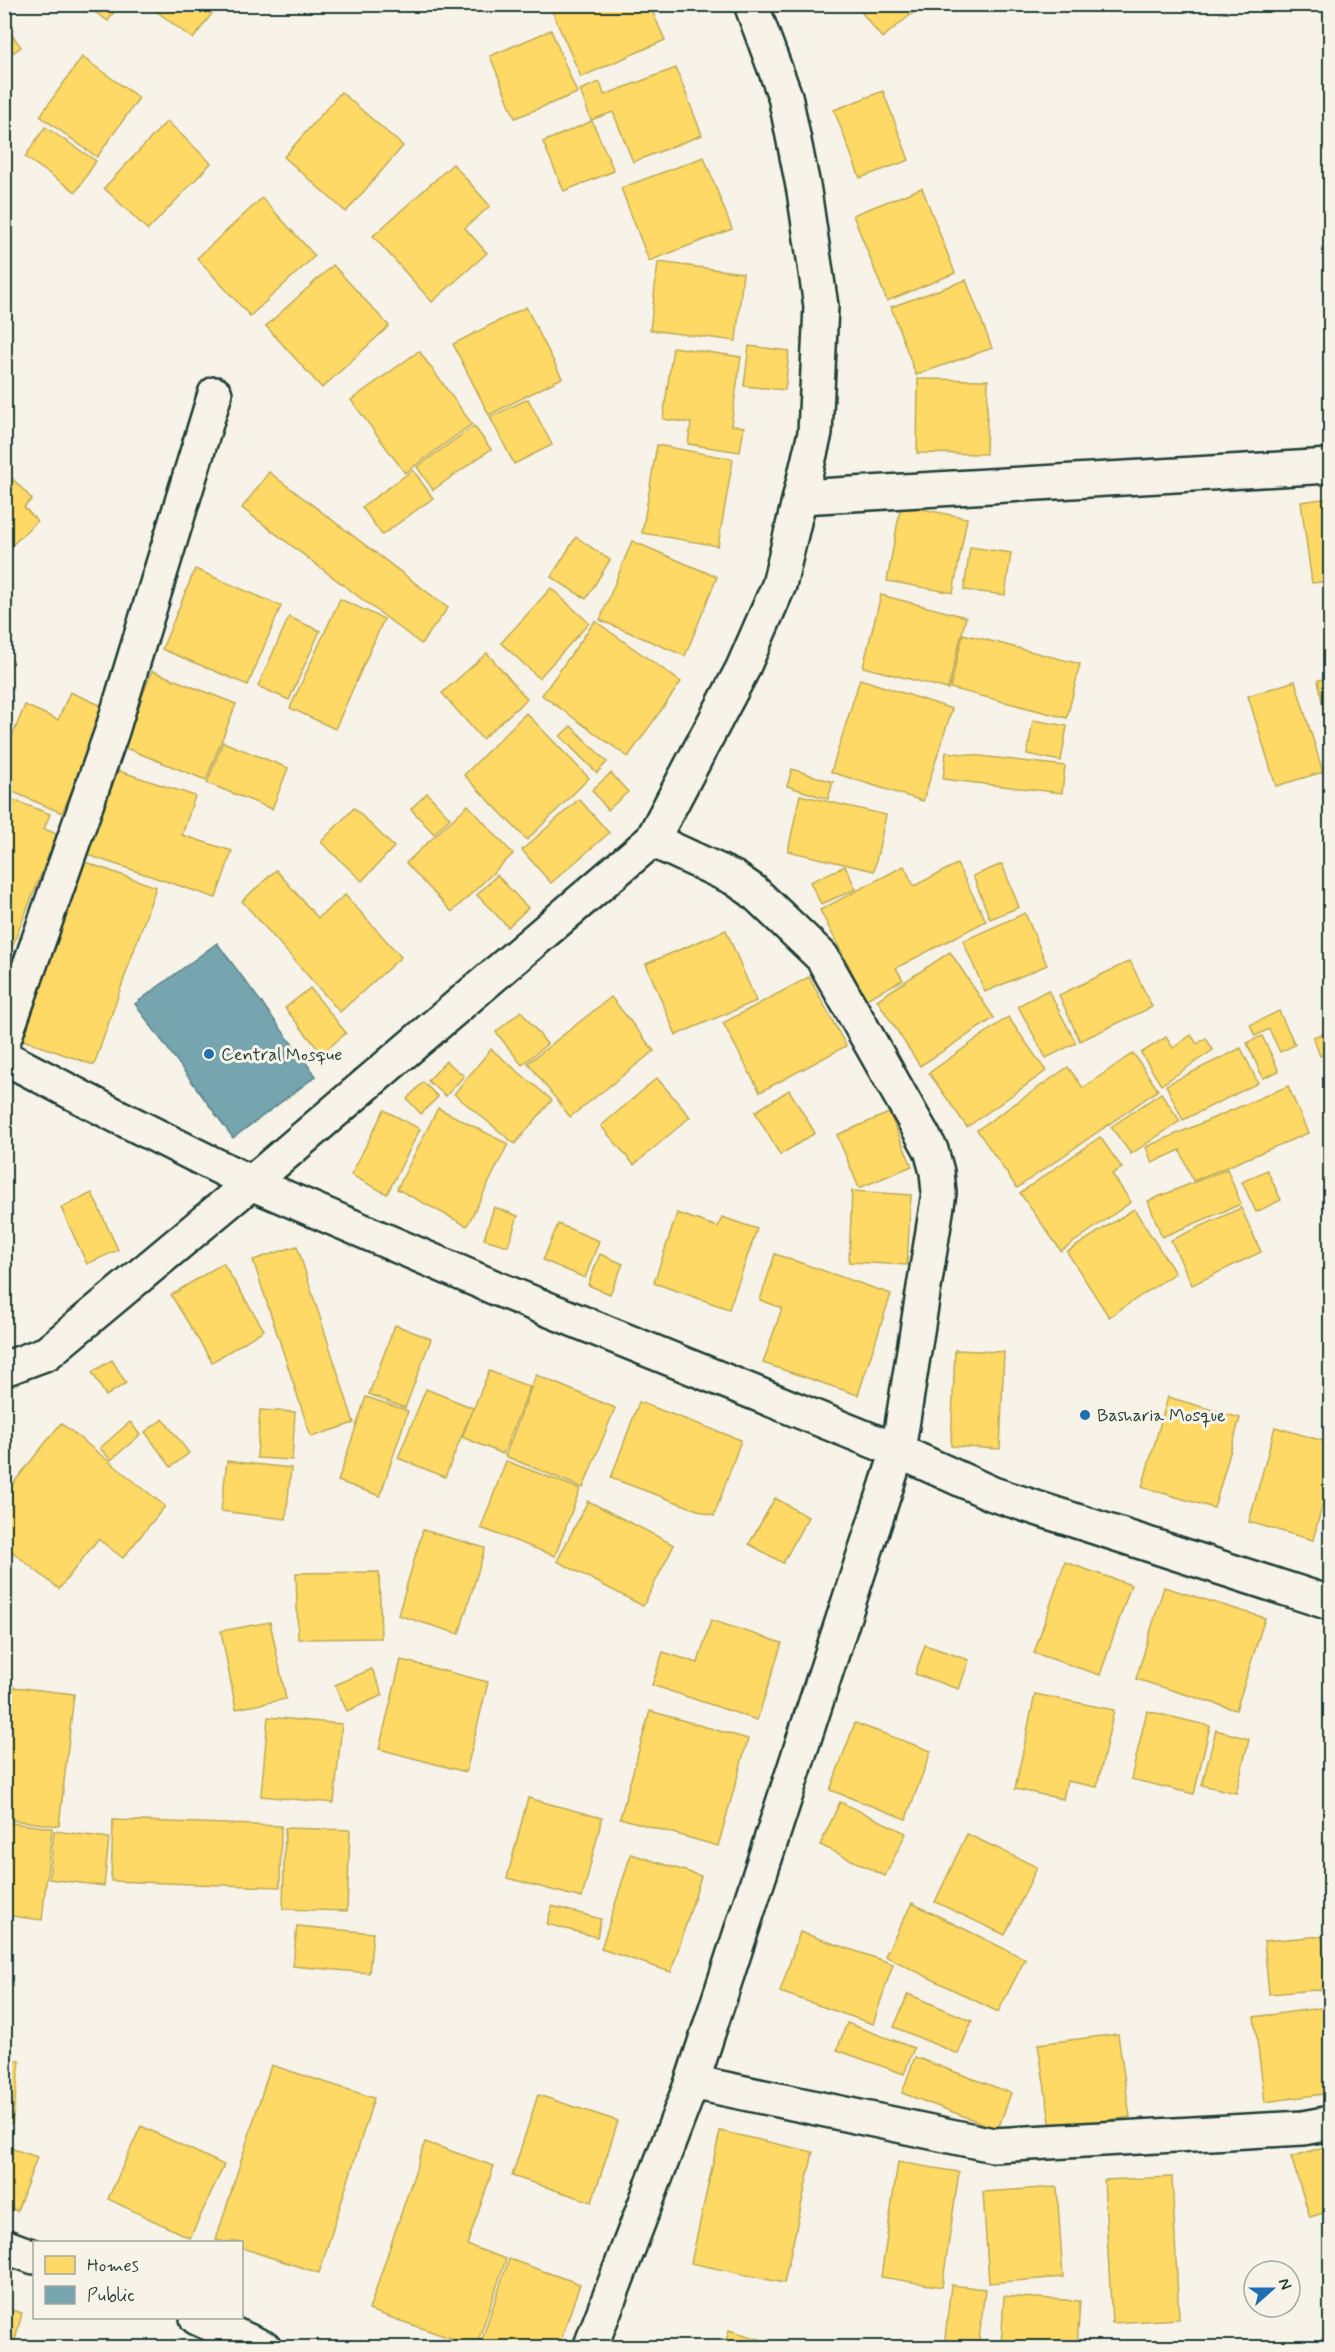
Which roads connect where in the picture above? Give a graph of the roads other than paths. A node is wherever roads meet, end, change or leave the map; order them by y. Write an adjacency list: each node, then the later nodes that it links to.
1 (751, 4): 4 (street)
2 (215, 394): 6 (street)
3 (1330, 466): 4 (street)
4 (801, 496): 5 (street)
5 (652, 840): 8 (street); 10 (street)
6 (4, 1039)
7 (4, 1057): 8 (street)
8 (251, 1183): 9 (street); 10 (street)
9 (4, 1369)
10 (898, 1451): 11 (street); 12 (street)
11 (1330, 1603)
12 (692, 2082): 13 (street); 18 (street)
13 (1330, 2123)
14 (4, 2246): 15 (street)
15 (33, 2257)
16 (198, 2319): 17 (street)
17 (264, 2348)
18 (591, 2348)

